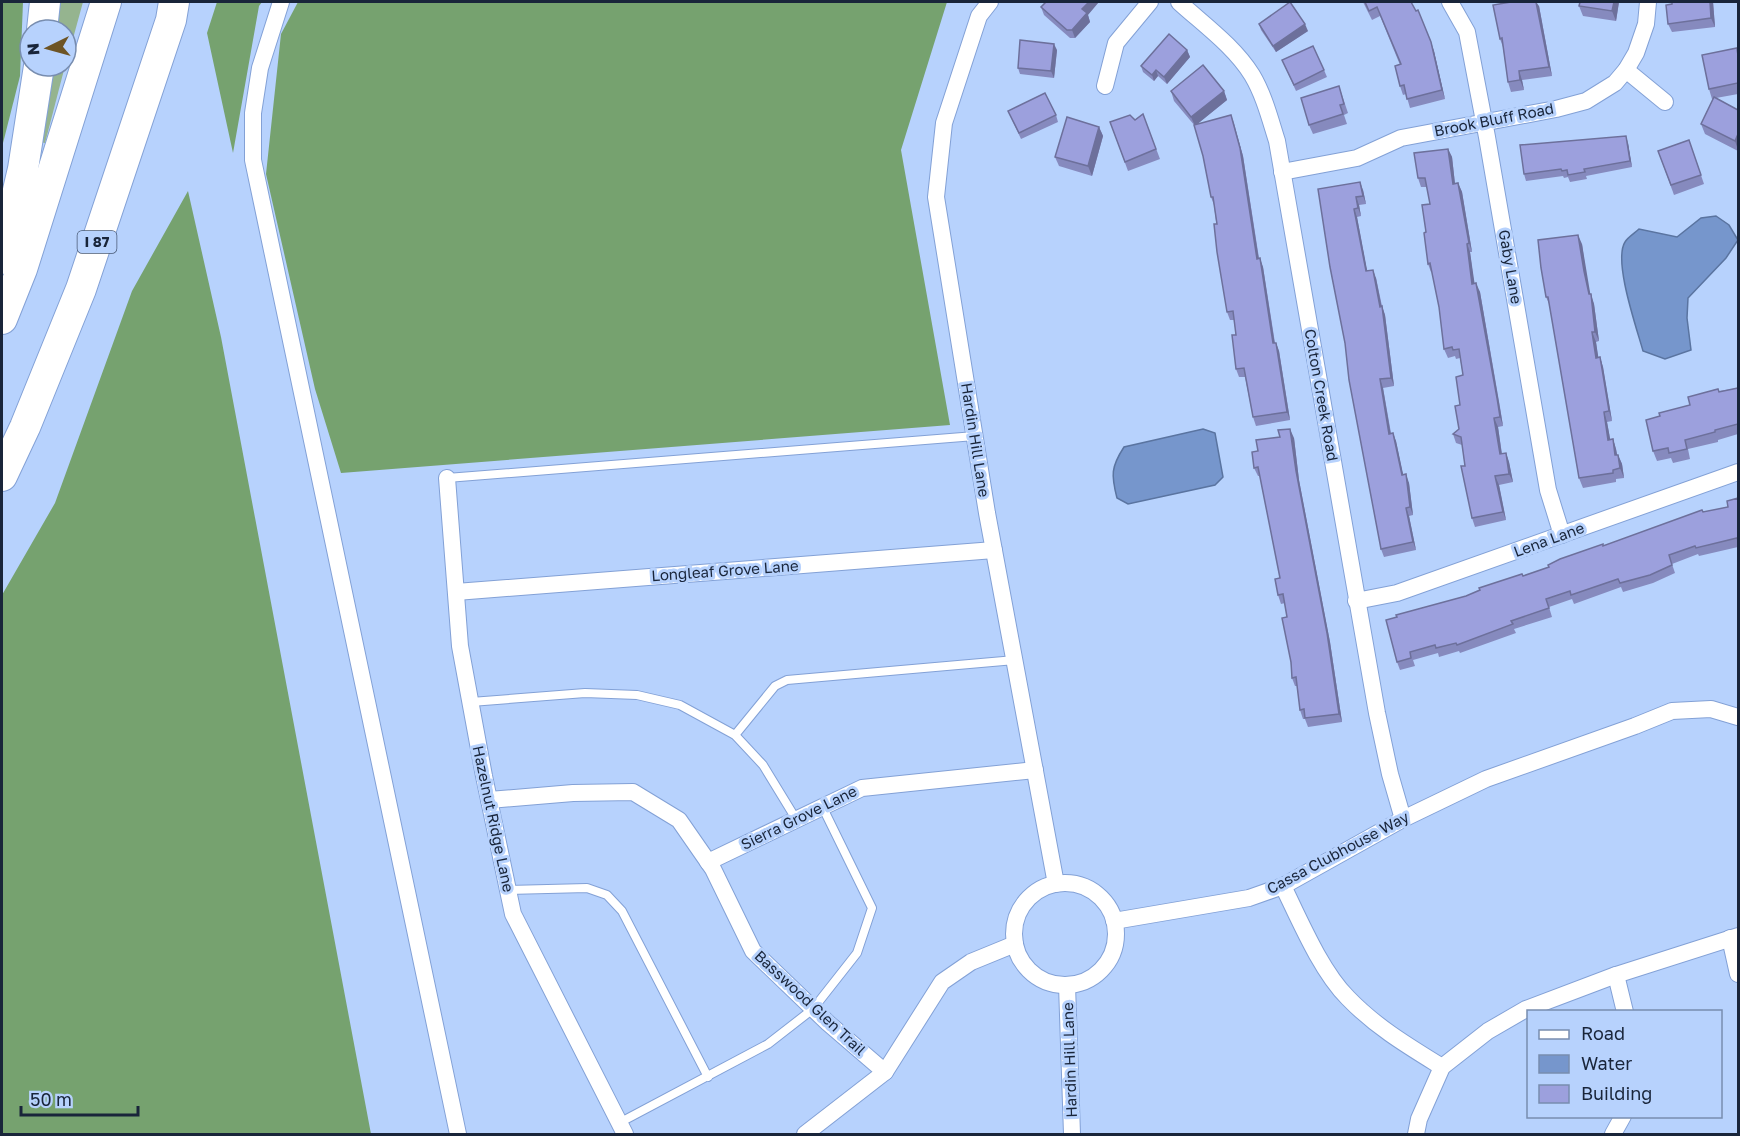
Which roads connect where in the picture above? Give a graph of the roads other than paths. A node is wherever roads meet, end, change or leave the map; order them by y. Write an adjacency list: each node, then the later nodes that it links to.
1 (45, 2): 10 (highway)
2 (106, 2): 18 (highway)
3 (281, 2): 53 (street)
4 (990, 2): 19 (street, Hardin Hill Lane)
5 (1150, 2): 13 (street)
6 (1179, 2): 16 (street, Colton Creek Road)
7 (1450, 2): 15 (street, Gaby Lane)
8 (1648, 2): 11 (street, Brook Bluff Road)
9 (174, 8): 21 (highway, I 87)
10 (43, 18)
11 (1626, 70): 14 (street); 15 (street, Brook Bluff Road)
12 (37, 78): 17 (highway)
13 (1105, 86)
14 (1665, 102)
15 (1484, 122): 16 (street, Brook Bluff Road); 23 (street, Gaby Lane)
16 (1282, 172): 26 (street, Colton Creek Road)
17 (2, 259)
18 (2, 319)
19 (975, 436): 22 (lane); 24 (street, Hardin Hill Lane)
20 (1738, 472): 23 (street, Lena Lane)
21 (2, 476)
22 (447, 478): 25 (street, Hazelnut Ridge Lane)
23 (1562, 535): 26 (street, Lena Lane)
24 (994, 550): 25 (street, Longleaf Grove Lane); 27 (street, Hardin Hill Lane)
25 (456, 592): 28 (street, Hazelnut Ridge Lane)
26 (1356, 601): 35 (street, Colton Creek Road)
27 (1015, 660): 30 (lane); 31 (street, Hardin Hill Lane)
28 (471, 702): 30 (lane); 32 (street, Hazelnut Ridge Lane)
29 (1738, 717): 35 (street, Cassa Clubhouse Way)
30 (735, 735): 34 (lane)
31 (1035, 770): 33 (street, Sierra Grove Lane); 37 (street, Hardin Hill Lane)
32 (489, 800): 36 (street, Basswood Glen Trail); 39 (street, Hazelnut Ridge Lane)
33 (822, 806): 34 (street, Sierra Grove Lane); 46 (lane)
34 (796, 819): 36 (street, Sierra Grove Lane)
35 (1403, 819): 38 (street, Cassa Clubhouse Way)
36 (708, 862): 46 (street, Basswood Glen Trail)
37 (1056, 884): 40 (street); 42 (street)
38 (1282, 886): 40 (street, Cassa Clubhouse Way); 48 (street)
39 (508, 890): 50 (lane); 52 (street, Hazelnut Ridge Lane)
40 (1114, 921): 45 (street)
41 (1734, 937): 43 (street); 44 (street)
42 (1015, 944): 45 (street); 49 (street)
43 (1738, 974)
44 (1616, 975): 47 (street); 48 (street)
45 (1067, 985): 55 (street, Hardin Hill Lane)
46 (813, 1009): 49 (street, Basswood Glen Trail); 50 (lane)
47 (1625, 1010)
48 (1442, 1067): 56 (street)
49 (885, 1072): 54 (street)
50 (708, 1077): 52 (lane)
51 (1622, 1118): 57 (street)
52 (622, 1129)
53 (458, 1134)
54 (805, 1134)
55 (1072, 1134)
56 (1416, 1134)
57 (1613, 1134)

